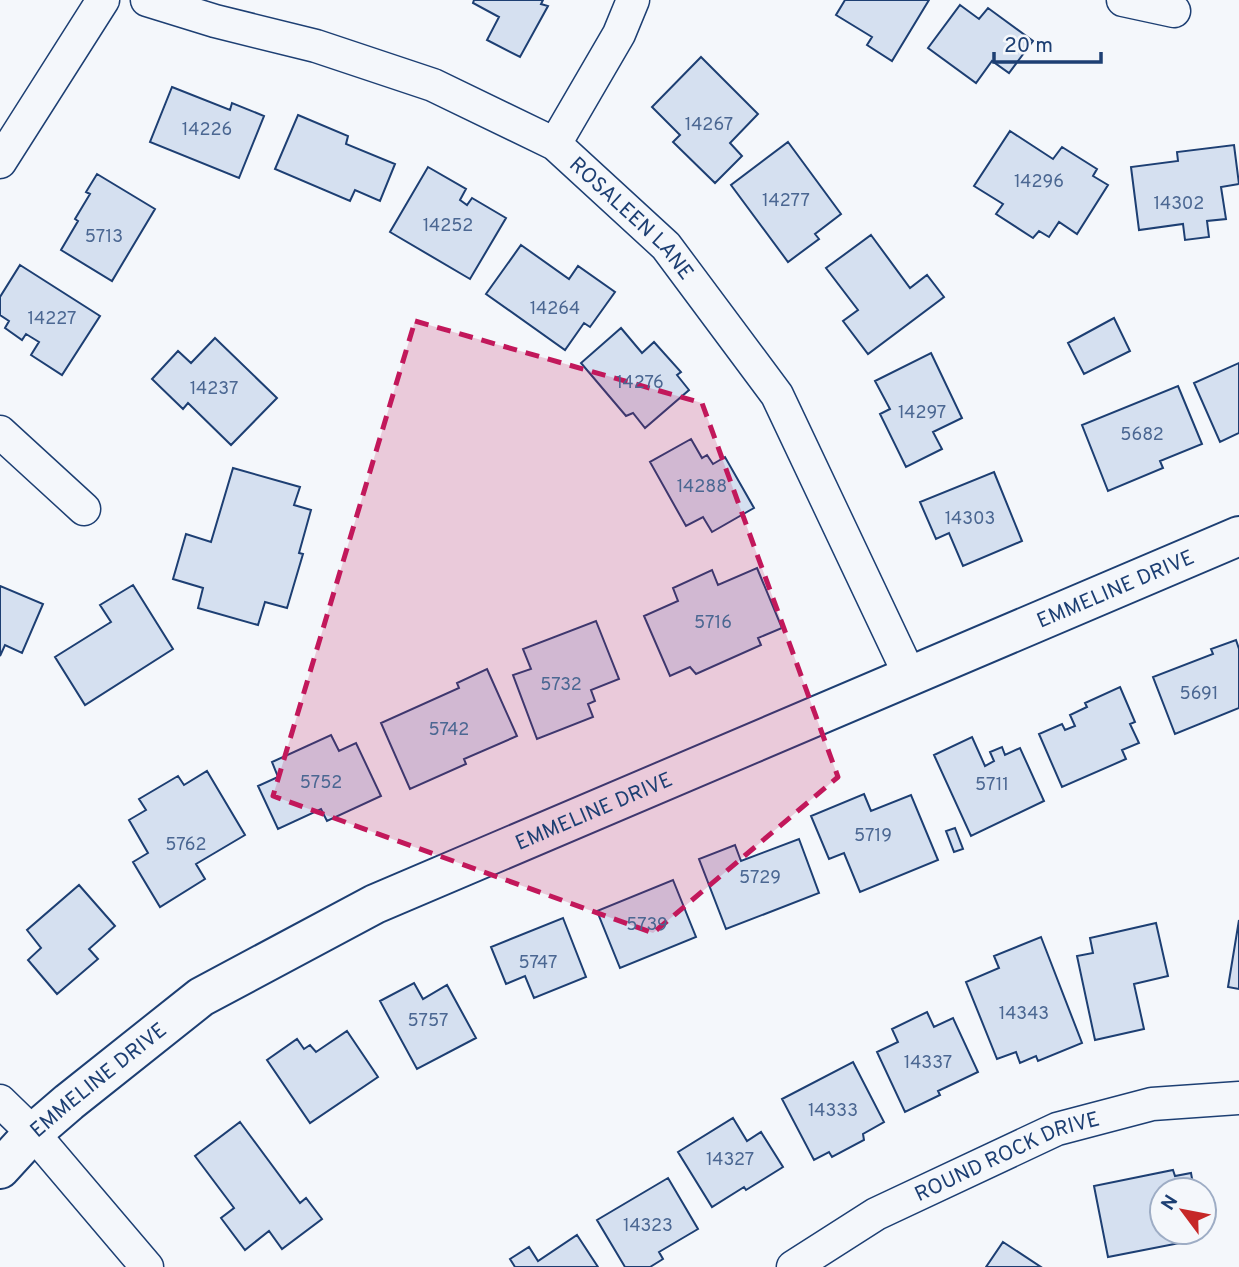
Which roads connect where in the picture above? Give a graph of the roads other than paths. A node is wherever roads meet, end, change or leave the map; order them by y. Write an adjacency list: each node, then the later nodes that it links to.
1 (103, 0): 7 (street)
2 (147, 0): 6 (street, ROSALEEN LANE)
3 (633, 0): 6 (street)
4 (1124, 0): 5 (street)
5 (1174, 11)
6 (555, 144): 11 (street, ROSALEEN LANE)
7 (0, 162)
8 (0, 432): 9 (street)
9 (84, 509)
10 (1239, 536): 11 (street, EMMELINE DRIVE)
11 (909, 674): 14 (street, EMMELINE DRIVE)
12 (1239, 1098): 17 (street, ROUND ROCK DRIVE)
13 (0, 1101): 14 (street)
14 (33, 1133): 15 (street, EMMELINE DRIVE); 16 (street)
15 (0, 1169)
16 (147, 1267)
17 (793, 1267)

